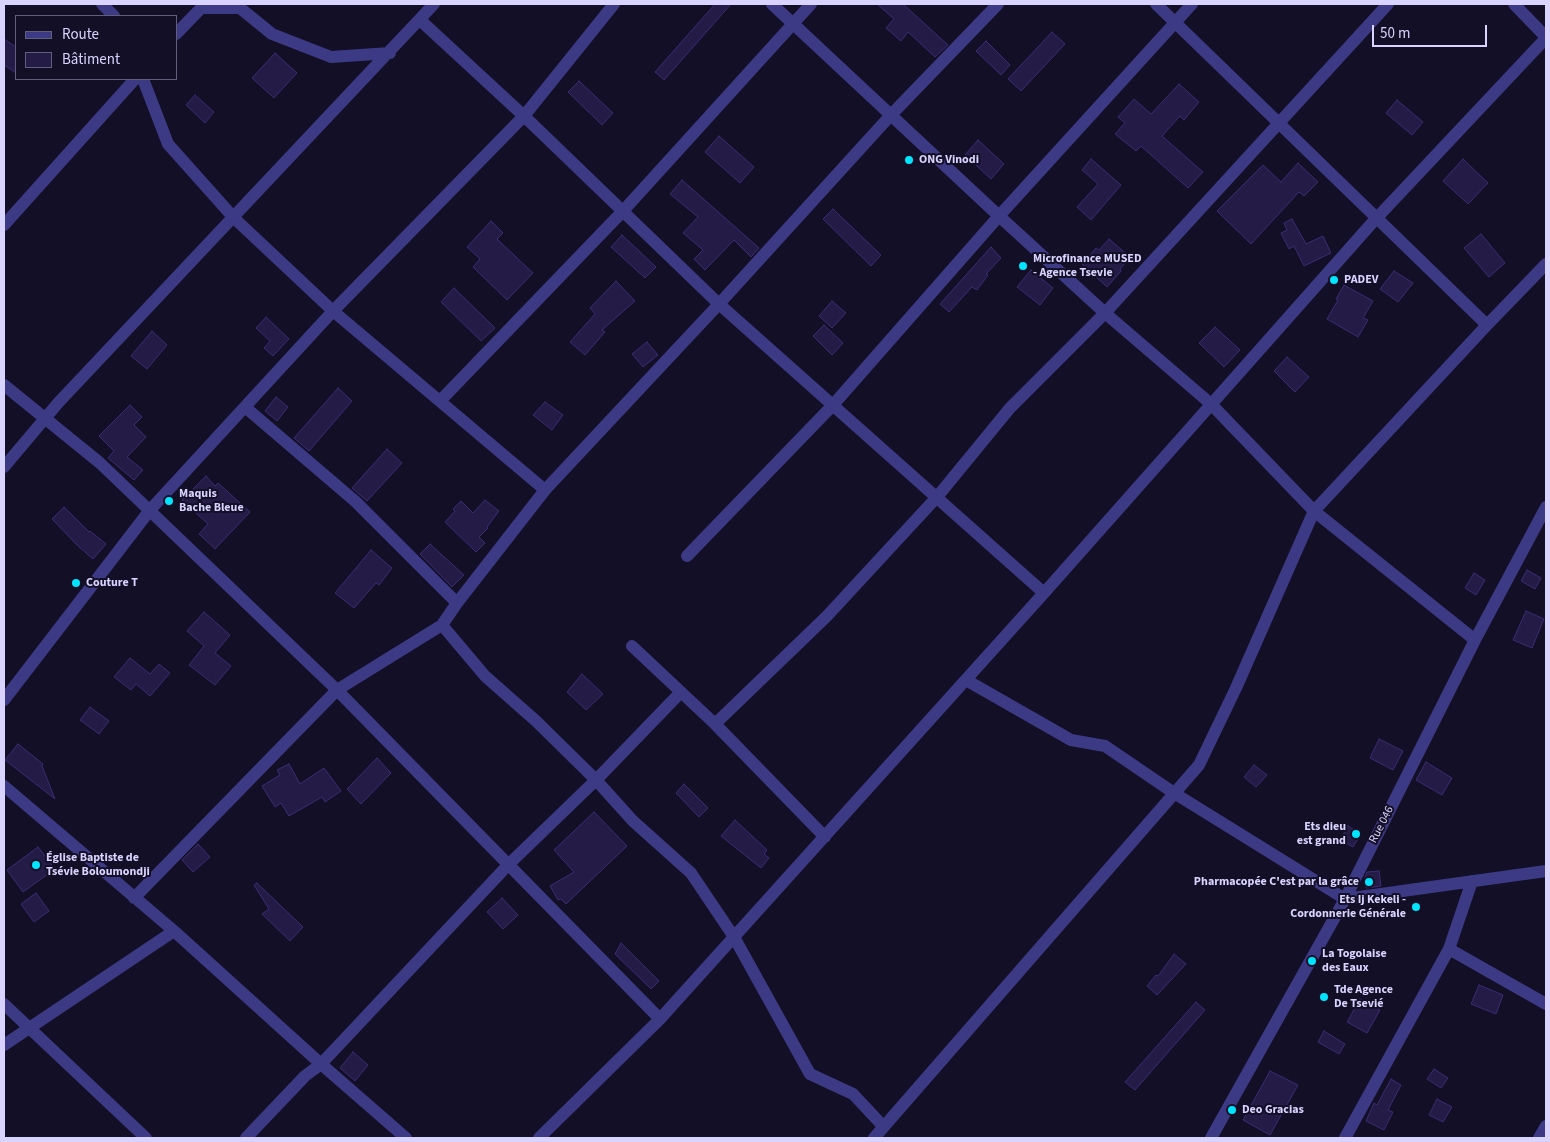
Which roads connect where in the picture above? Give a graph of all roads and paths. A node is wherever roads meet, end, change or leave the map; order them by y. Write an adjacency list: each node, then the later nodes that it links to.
1 (102, 4): 12 (street)
2 (434, 4): 13 (street)
3 (614, 4): 21 (street)
4 (772, 4): 15 (street)
5 (811, 4): 15 (street)
6 (998, 4): 22 (street)
7 (1156, 4): 14 (street)
8 (1192, 4): 14 (street)
9 (1388, 4): 23 (street)
10 (1514, 4): 17 (street)
11 (203, 6): 16 (street); 18 (street)
12 (113, 15)
13 (420, 20): 18 (street); 21 (street)
14 (1175, 22): 23 (street); 25 (street)
15 (793, 24): 22 (street); 24 (street)
16 (178, 32)
17 (1546, 38): 27 (street)
18 (390, 53): 26 (street)
19 (134, 80): 28 (street)
20 (143, 80): 26 (street)
21 (524, 116): 24 (street); 31 (street)
22 (890, 116): 25 (street); 30 (street)
23 (1279, 122): 27 (street); 32 (street)
24 (623, 211): 30 (street); 35 (street)
25 (999, 216): 32 (street); 37 (street)
26 (234, 218): 31 (street); 39 (street)
27 (1377, 218): 33 (street); 36 (street)
28 (4, 225)
29 (1546, 264): 33 (street)
30 (719, 304): 37 (street); 41 (street)
31 (333, 311): 35 (street); 38 (street)
32 (1105, 313): 36 (street); 42 (street)
33 (1487, 325): 45 (street)
34 (4, 385): 39 (street)
35 (440, 401): 41 (street)
36 (1211, 404): 45 (street); 47 (street)
37 (833, 405): 42 (street); 46 (street)
38 (245, 407): 44 (street); 48 (street)
39 (45, 418): 40 (street); 44 (street)
40 (4, 468)
41 (545, 490): 48 (street)
42 (937, 497): 47 (street); 56 (street)
43 (1546, 508): 50 (street, Rue 046 / Rue 046)
44 (150, 510): 53 (street); 55 (street)
45 (1314, 511): 50 (street); 59 (street)
46 (687, 556)
47 (1044, 593): 52 (street)
48 (457, 603): 49 (street)
49 (442, 625): 53 (street); 57 (street)
50 (1475, 640): 65 (street, Rue 046 / Rue 046)
51 (632, 646): 54 (street)
52 (966, 680): 59 (street); 60 (street)
53 (337, 690): 61 (street); 64 (street)
54 (682, 692): 56 (street); 57 (street)
55 (4, 700)
56 (716, 724): 60 (street)
57 (596, 780): 61 (street); 67 (street)
58 (4, 786): 64 (street)
59 (1174, 793): 65 (street); 75 (street)
60 (825, 837): 67 (street)
61 (508, 865): 71 (street); 74 (street)
62 (1546, 871): 63 (street)
63 (1472, 881): 65 (street); 68 (street)
64 (134, 898): 66 (street)
65 (1345, 899): 82 (street, Rue 046 / Rue 046)
66 (174, 931): 72 (street); 74 (street)
67 (734, 937): 71 (street); 75 (street)
68 (1449, 949): 70 (street); 83 (street)
69 (4, 1004): 72 (street)
70 (1546, 1004)
71 (660, 1019): 80 (street)
72 (29, 1027): 73 (street); 77 (street)
73 (4, 1045)
74 (320, 1064): 78 (street); 79 (street)
75 (883, 1126): 81 (street)
76 (1546, 1126): 84 (street)
77 (146, 1138)
78 (246, 1138)
79 (406, 1138)
80 (539, 1138)
81 (874, 1138)
82 (1211, 1138)
83 (1345, 1138)
84 (1539, 1138)

